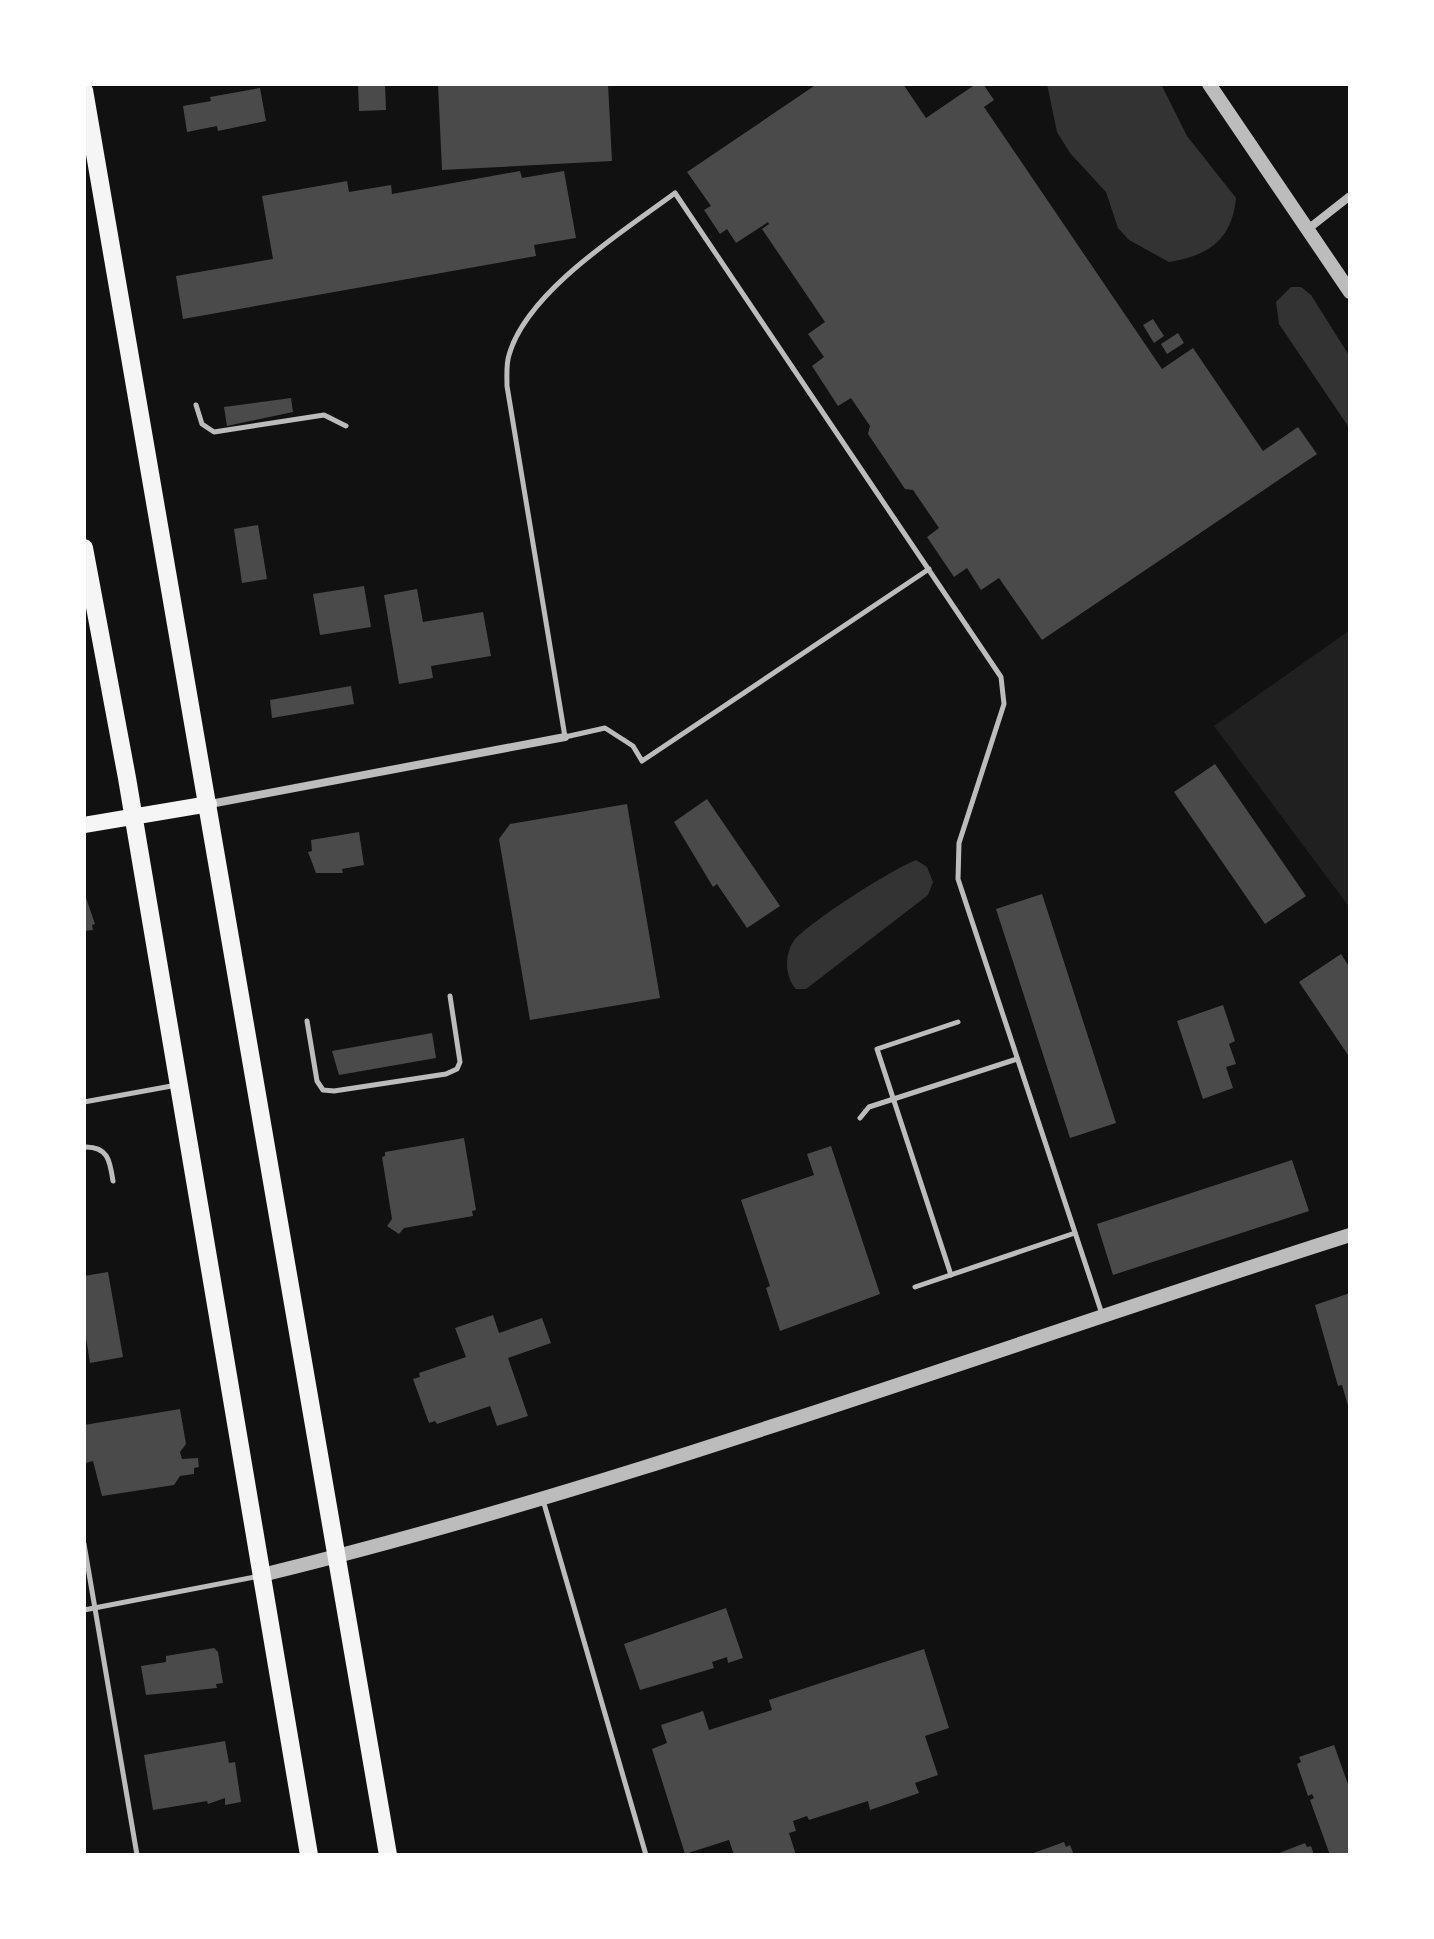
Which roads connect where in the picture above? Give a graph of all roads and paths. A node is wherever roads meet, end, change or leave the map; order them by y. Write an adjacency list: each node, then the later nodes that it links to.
1 (1209, 84): 4 (street)
2 (84, 90): 11 (main road)
3 (1350, 196): 4 (street)
4 (1308, 229): 5 (street)
5 (1350, 292)
6 (196, 405): 7 (lane)
7 (346, 426)
8 (84, 548): 12 (main road)
9 (929, 569): 10 (lane); 10 (lane); 17 (lane)
10 (565, 737): 11 (street)
11 (209, 804): 12 (main road); 31 (main road)
12 (133, 817): 13 (main road); 18 (main road)
13 (84, 825)
14 (450, 996): 15 (lane)
15 (307, 1021)
16 (958, 1022): 19 (lane)
17 (1017, 1059): 19 (lane); 24 (lane)
18 (178, 1084): 20 (lane); 32 (main road)
19 (894, 1099): 21 (lane); 26 (lane)
20 (84, 1102)
21 (860, 1118)
22 (84, 1147): 23 (lane)
23 (113, 1181)
24 (1075, 1233): 26 (lane); 28 (lane)
25 (1350, 1235): 28 (street)
26 (951, 1275): 27 (lane)
27 (915, 1287)
28 (1102, 1315): 29 (street)
29 (542, 1496): 31 (street); 38 (lane)
30 (84, 1544): 33 (lane)
31 (336, 1557): 32 (street); 37 (main road)
32 (262, 1575): 33 (lane); 36 (main road)
33 (95, 1608): 34 (lane); 35 (lane)
34 (84, 1610)
35 (137, 1855)
36 (309, 1855)
37 (388, 1855)
38 (646, 1855)

